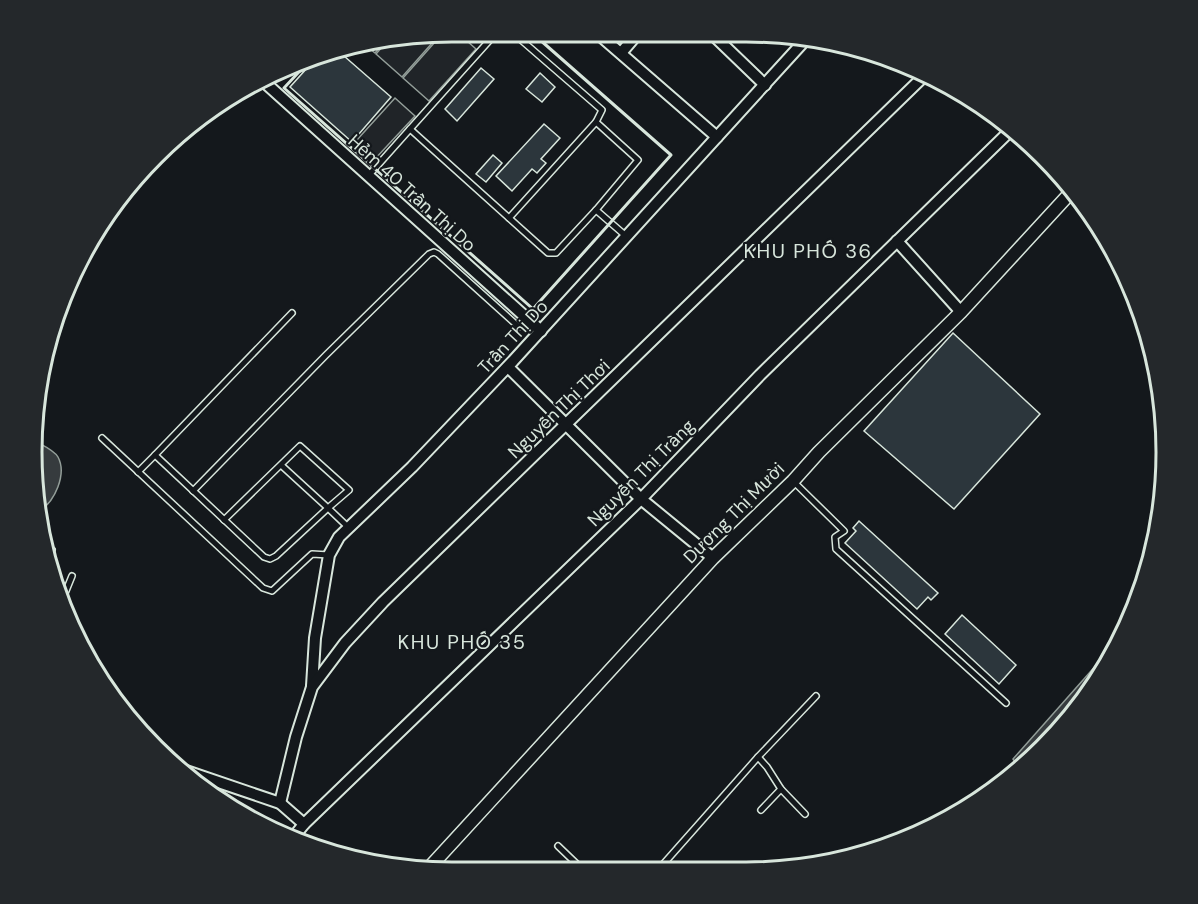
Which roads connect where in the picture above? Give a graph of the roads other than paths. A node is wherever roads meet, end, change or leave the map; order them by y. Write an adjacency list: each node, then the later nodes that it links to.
1 (488, 42): 12 (lane)
2 (524, 42): 11 (lane)
3 (608, 42): 7 (street)
4 (630, 42): 7 (street)
5 (720, 42): 9 (street)
6 (800, 46): 9 (street, Trần Thị Do)
7 (621, 53): 14 (street)
8 (919, 81): 26 (street, Nguyễn Thị Thơi)
9 (765, 85): 14 (street, Trần Thị Do)
10 (268, 86): 15 (street, Hẻm 40 Trần Thị Do)
11 (596, 122): 17 (lane); 18 (lane)
12 (410, 129): 15 (lane); 18 (lane)
13 (1006, 135): 20 (street, Nguyễn Thị Tràng)
14 (717, 137): 19 (street, Trần Thị Do)
15 (369, 175): 24 (street, Hẻm 40 Trần Thị Do)
16 (1066, 196): 21 (street, Dương Thị Mười)
17 (596, 210): 18 (lane); 19 (lane)
18 (509, 218)
19 (627, 237): 24 (street, Trần Thị Do)
20 (897, 241): 21 (street); 33 (street, Nguyễn Thị Tràng)
21 (961, 312): 31 (street, Dương Thị Mười)
22 (292, 313): 28 (lane)
23 (519, 327): 32 (lane)
24 (542, 331): 25 (street, Trần Thị Do)
25 (508, 367): 26 (street); 36 (street, Trần Thị Do)
26 (566, 425): 33 (street); 41 (street, Nguyễn Thị Thơi)
27 (102, 438): 30 (lane)
28 (155, 455): 30 (lane); 32 (lane)
29 (281, 465): 34 (lane); 34 (lane); 35 (lane)
30 (138, 472): 37 (lane)
31 (793, 481): 38 (street, Dương Thị Mười); 43 (lane)
32 (193, 491): 35 (lane)
33 (641, 499): 38 (street); 50 (street, Nguyễn Thị Tràng)
34 (328, 508): 35 (lane); 36 (lane)
35 (224, 520)
36 (349, 528): 37 (street, Trần Thị Do)
37 (329, 555): 41 (street, Trần Thị Do)
38 (713, 558): 53 (street, Dương Thị Mười)
39 (72, 576): 40 (lane)
40 (66, 591)
41 (312, 687): 47 (street, Nguyễn Thị Thơi)
42 (816, 696): 44 (lane)
43 (1006, 703)
44 (758, 757): 46 (lane); 55 (lane)
45 (201, 776): 47 (street)
46 (781, 789): 48 (lane); 49 (lane)
47 (280, 803): 50 (street)
48 (761, 810)
49 (805, 814)
50 (304, 824): 51 (street, Nguyễn Thị Tràng)
51 (297, 832)
52 (558, 846): 54 (lane)
53 (435, 861)
54 (575, 862)
55 (665, 862)

